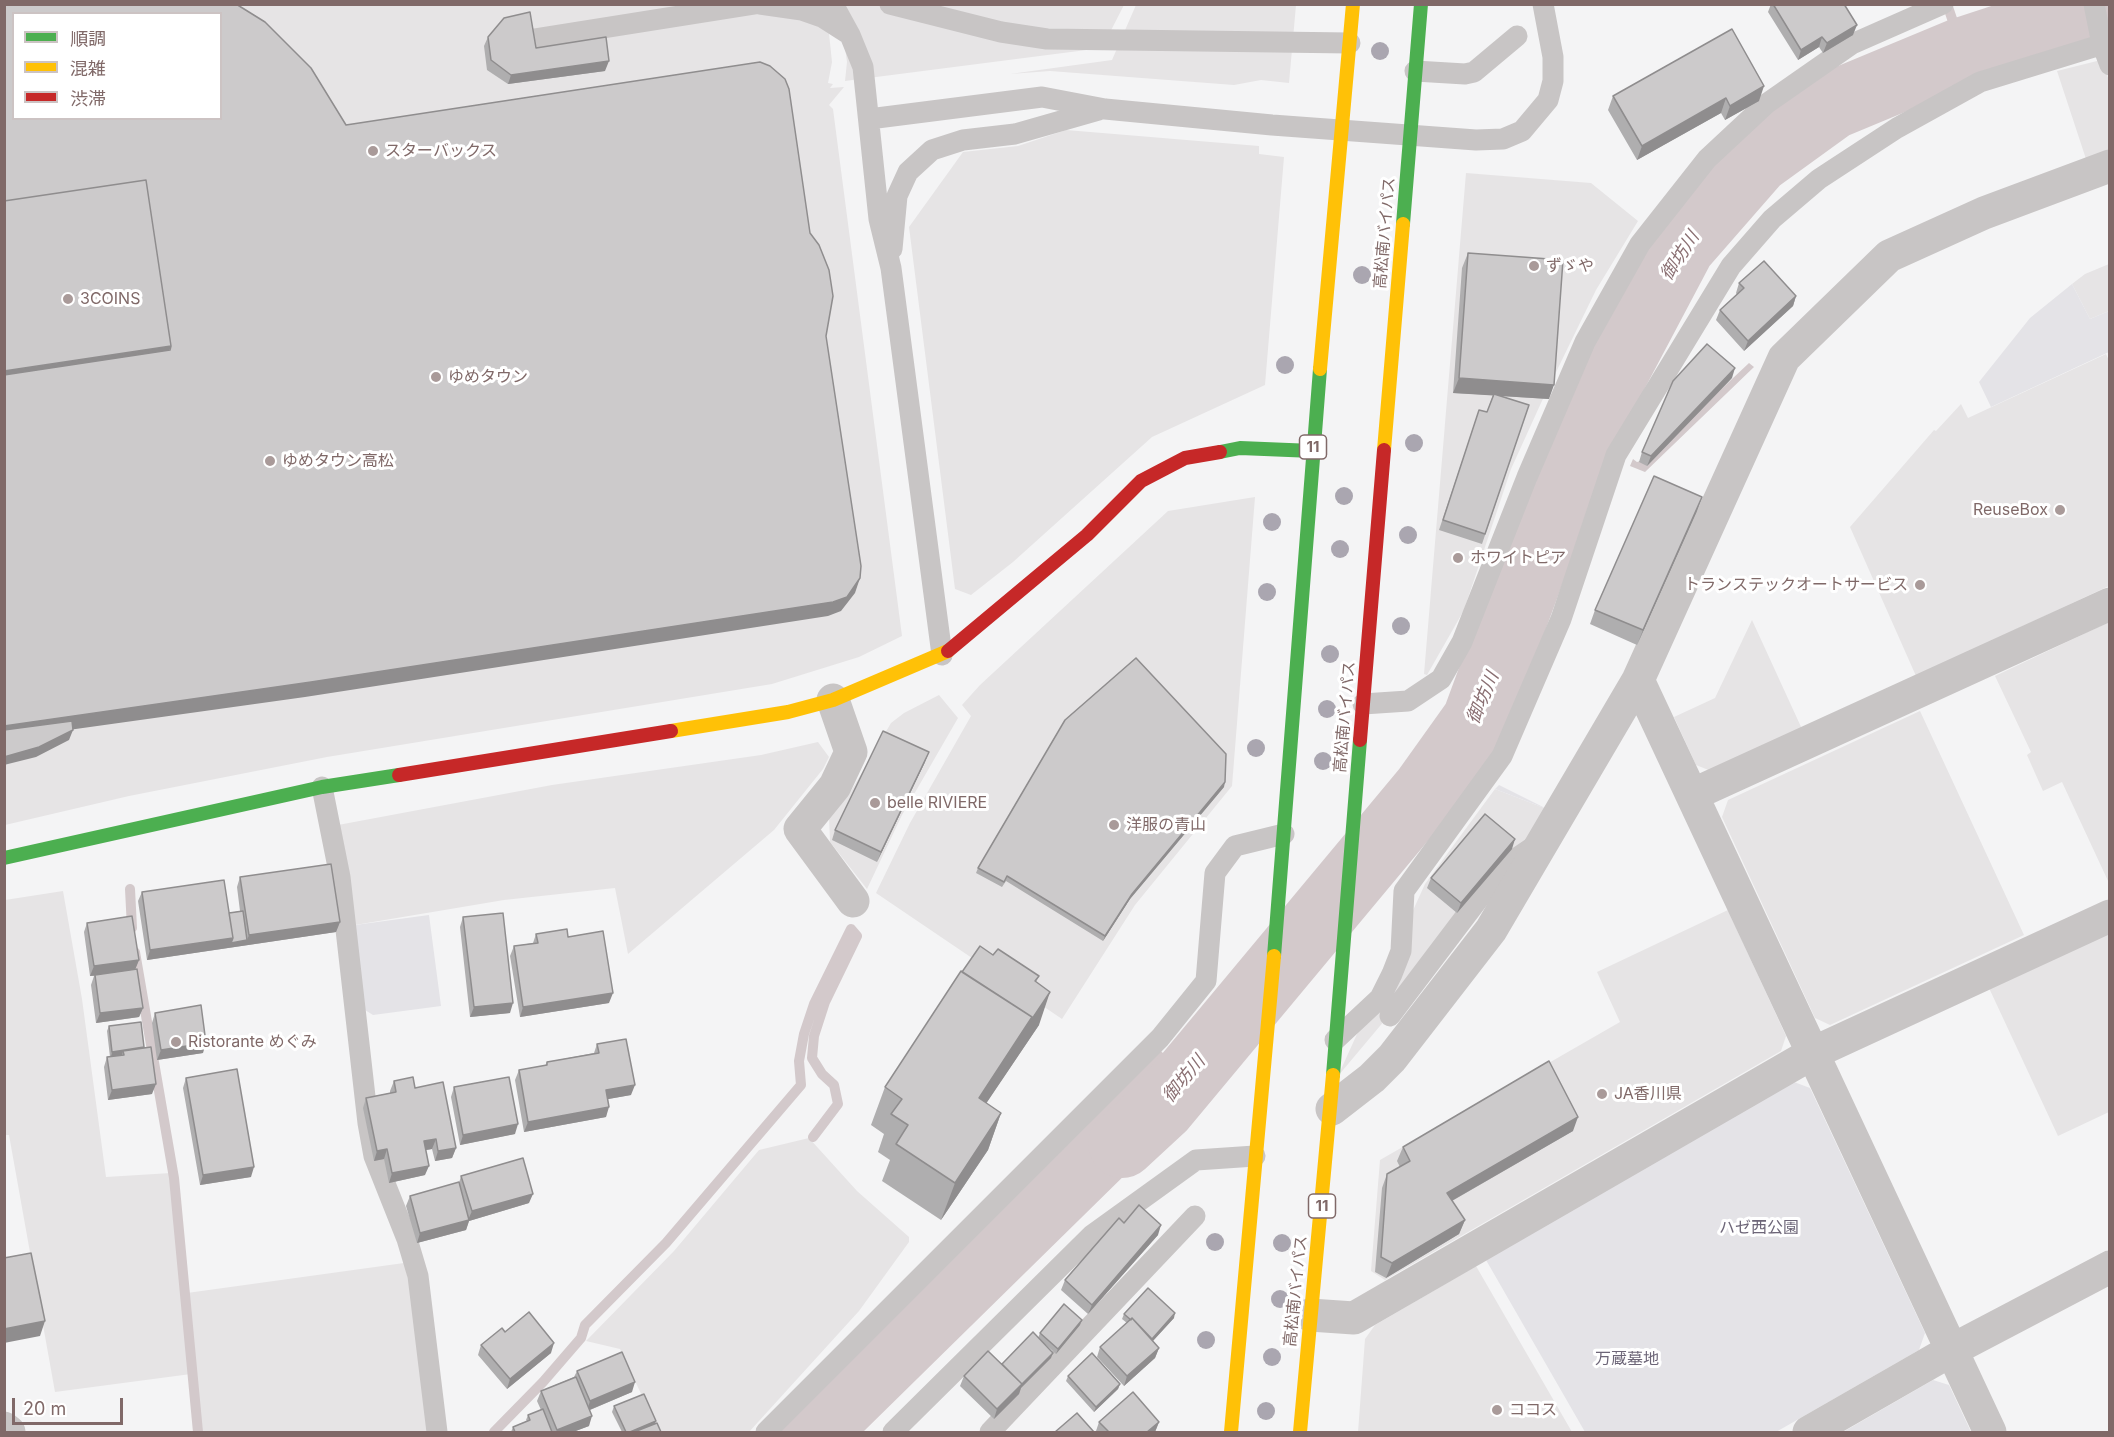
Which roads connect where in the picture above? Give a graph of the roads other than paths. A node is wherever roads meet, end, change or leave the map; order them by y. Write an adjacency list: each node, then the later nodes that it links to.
1 (755, 4): 12 (lane)
2 (760, 4): 10 (lane)
3 (833, 4): 10 (lane)
4 (890, 4): 14 (lane)
5 (1353, 4): 14 (main road, 11)
6 (1421, 4): 16 (main road, 高松南バイパス / 11)
7 (1543, 4): 17 (lane)
8 (1943, 4): 26 (lane)
9 (2094, 4): 13 (lane)
10 (850, 34): 18 (lane)
11 (1517, 36): 16 (lane)
12 (534, 39)
13 (2104, 40): 15 (lane); 35 (lane)
14 (1350, 43): 21 (main road, 11)
15 (2109, 65)
16 (1415, 71): 26 (main road, 高松南バイパス / 11)
17 (1105, 109): 18 (lane); 20 (lane)
18 (868, 119): 20 (lane)
19 (2109, 166): 24 (street)
20 (891, 268): 23 (lane)
21 (1313, 451): 23 (main road); 29 (main road, 11)
22 (2109, 604): 28 (street)
23 (942, 655): 25 (main road)
24 (1638, 680): 28 (street); 30 (street)
25 (833, 700): 27 (main road); 32 (street)
26 (1363, 704): 35 (main road, 高松南バイパス / 11)
27 (322, 787): 31 (main road); 45 (lane)
28 (1694, 795): 36 (street)
29 (1284, 834): 38 (main road, 11); 46 (lane)
30 (1546, 838): 34 (lane); 37 (street)
31 (4, 858)
32 (853, 901)
33 (2109, 916): 36 (street)
34 (1390, 1016)
35 (1335, 1040): 37 (main road, 高松南バイパス / 11)
36 (1813, 1053): 41 (street); 42 (street)
37 (1332, 1109): 41 (main road, 高松南バイパス / 11)
38 (1255, 1156): 47 (lane); 49 (main road, 11)
39 (1195, 1216): 48 (lane)
40 (2109, 1267): 42 (street)
41 (1310, 1315): 50 (main road, 高松南バイパス / 11)
42 (1952, 1350): 51 (street); 52 (street)
43 (4, 1428): 44 (street)
44 (9, 1432)
45 (437, 1432)
46 (766, 1432)
47 (893, 1432)
48 (990, 1432)
49 (1232, 1432)
50 (1300, 1432)
51 (1809, 1432)
52 (1990, 1432)

